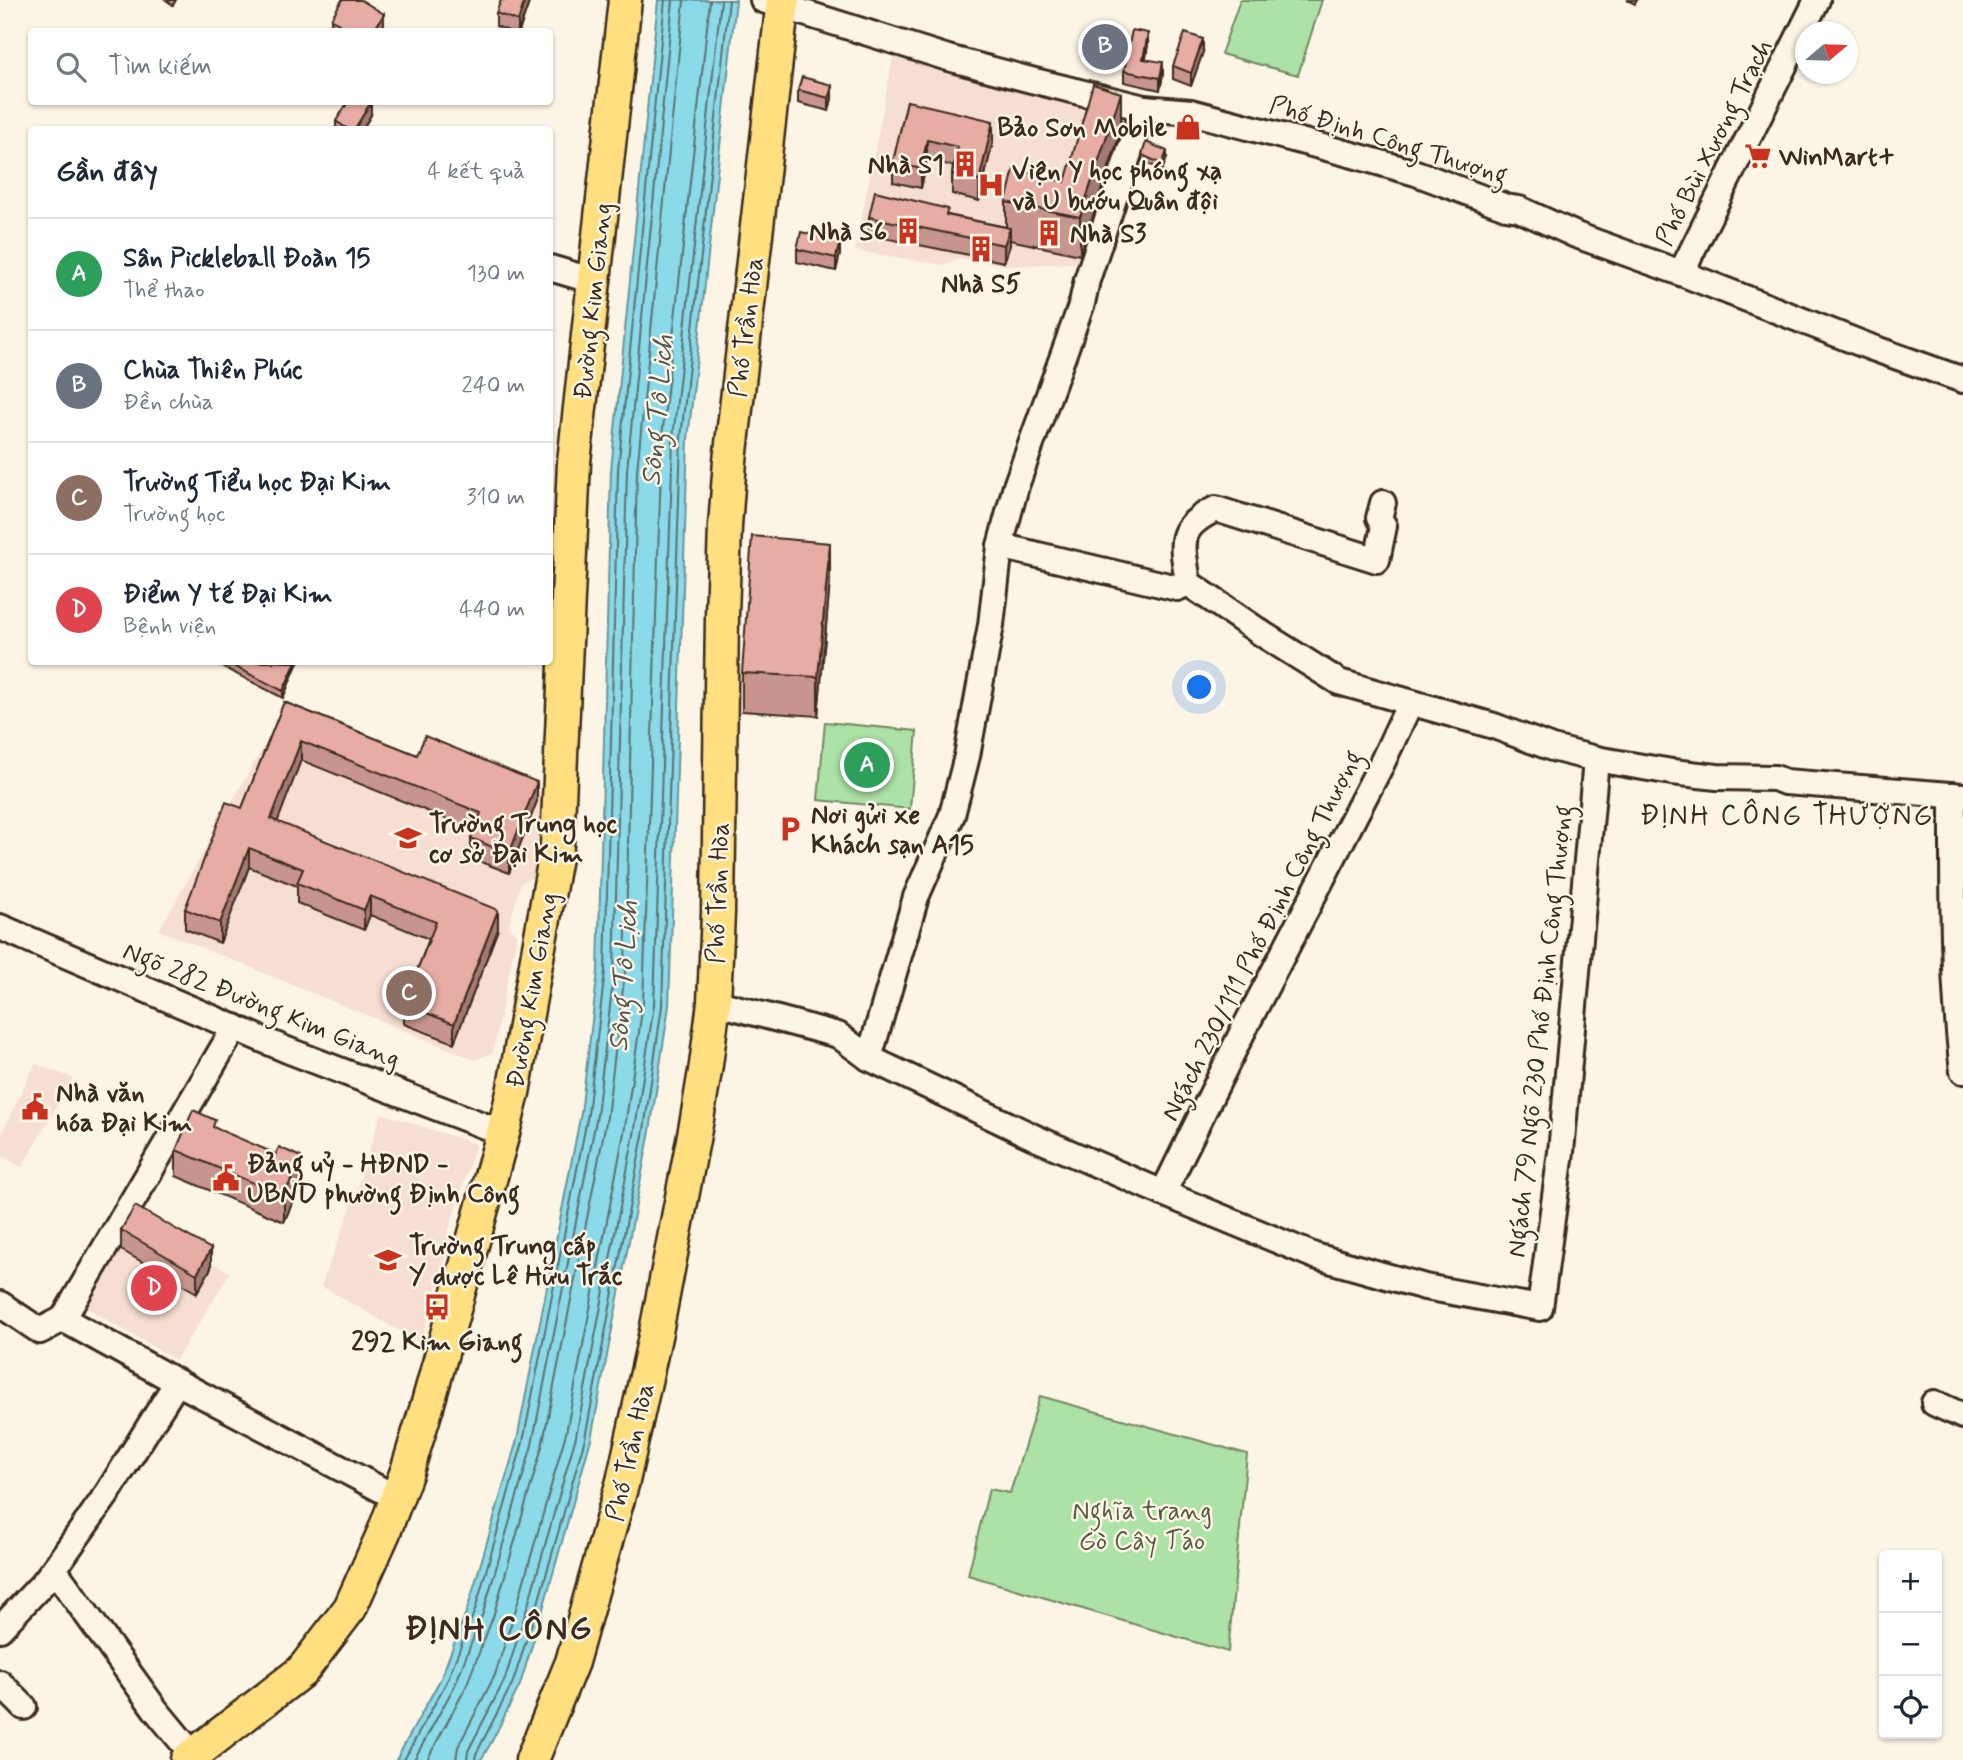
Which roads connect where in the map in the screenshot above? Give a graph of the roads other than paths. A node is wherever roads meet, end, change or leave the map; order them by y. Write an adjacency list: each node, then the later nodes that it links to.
1 (625, 0): 7 (main road, Đường Kim Giang)
2 (1816, 0): 6 (street, Phố Bùi Xương Trạch)
3 (776, 2): 4 (street, Phố Định Công Thượng); 16 (main road, Phố Trần Hòa)
4 (1144, 108): 6 (street, Phố Định Công Thượng); 10 (street)
5 (553, 269): 7 (street)
6 (1681, 273): 8 (street, Phố Định Công Thượng)
7 (594, 281): 20 (main road, Đường Kim Giang)
8 (1963, 380)
9 (1383, 503): 11 (street)
10 (1000, 546): 11 (street); 18 (street)
11 (1188, 583): 12 (street)
12 (1410, 703): 13 (street); 21 (street, Ngách 230/111 Phố Định Công Thượng)
13 (1596, 760): 14 (street); 21 (street, Ngách 79 Ngõ 230 Phố Định Công Thượng)
14 (1958, 795): 19 (street)
15 (0, 927): 17 (street, Ngõ 282 Đường Kim Giang)
16 (714, 1002): 18 (street); 33 (main road, Phố Trần Hòa)
17 (235, 1027): 20 (street, Ngõ 282 Đường Kim Giang); 23 (street)
18 (869, 1058): 21 (street)
19 (1963, 1072)
20 (503, 1133): 27 (main road, Đường Kim Giang)
21 (1163, 1193)
22 (0, 1304): 23 (street)
23 (63, 1319): 24 (street)
24 (177, 1382): 27 (street); 28 (street)
25 (1934, 1403): 26 (street)
26 (1963, 1416)
27 (397, 1498): 32 (main road, Đường Kim Giang)
28 (54, 1569): 29 (street); 32 (street)
29 (0, 1629)
30 (0, 1683): 31 (street)
31 (24, 1707)
32 (190, 1757)
33 (532, 1760)

